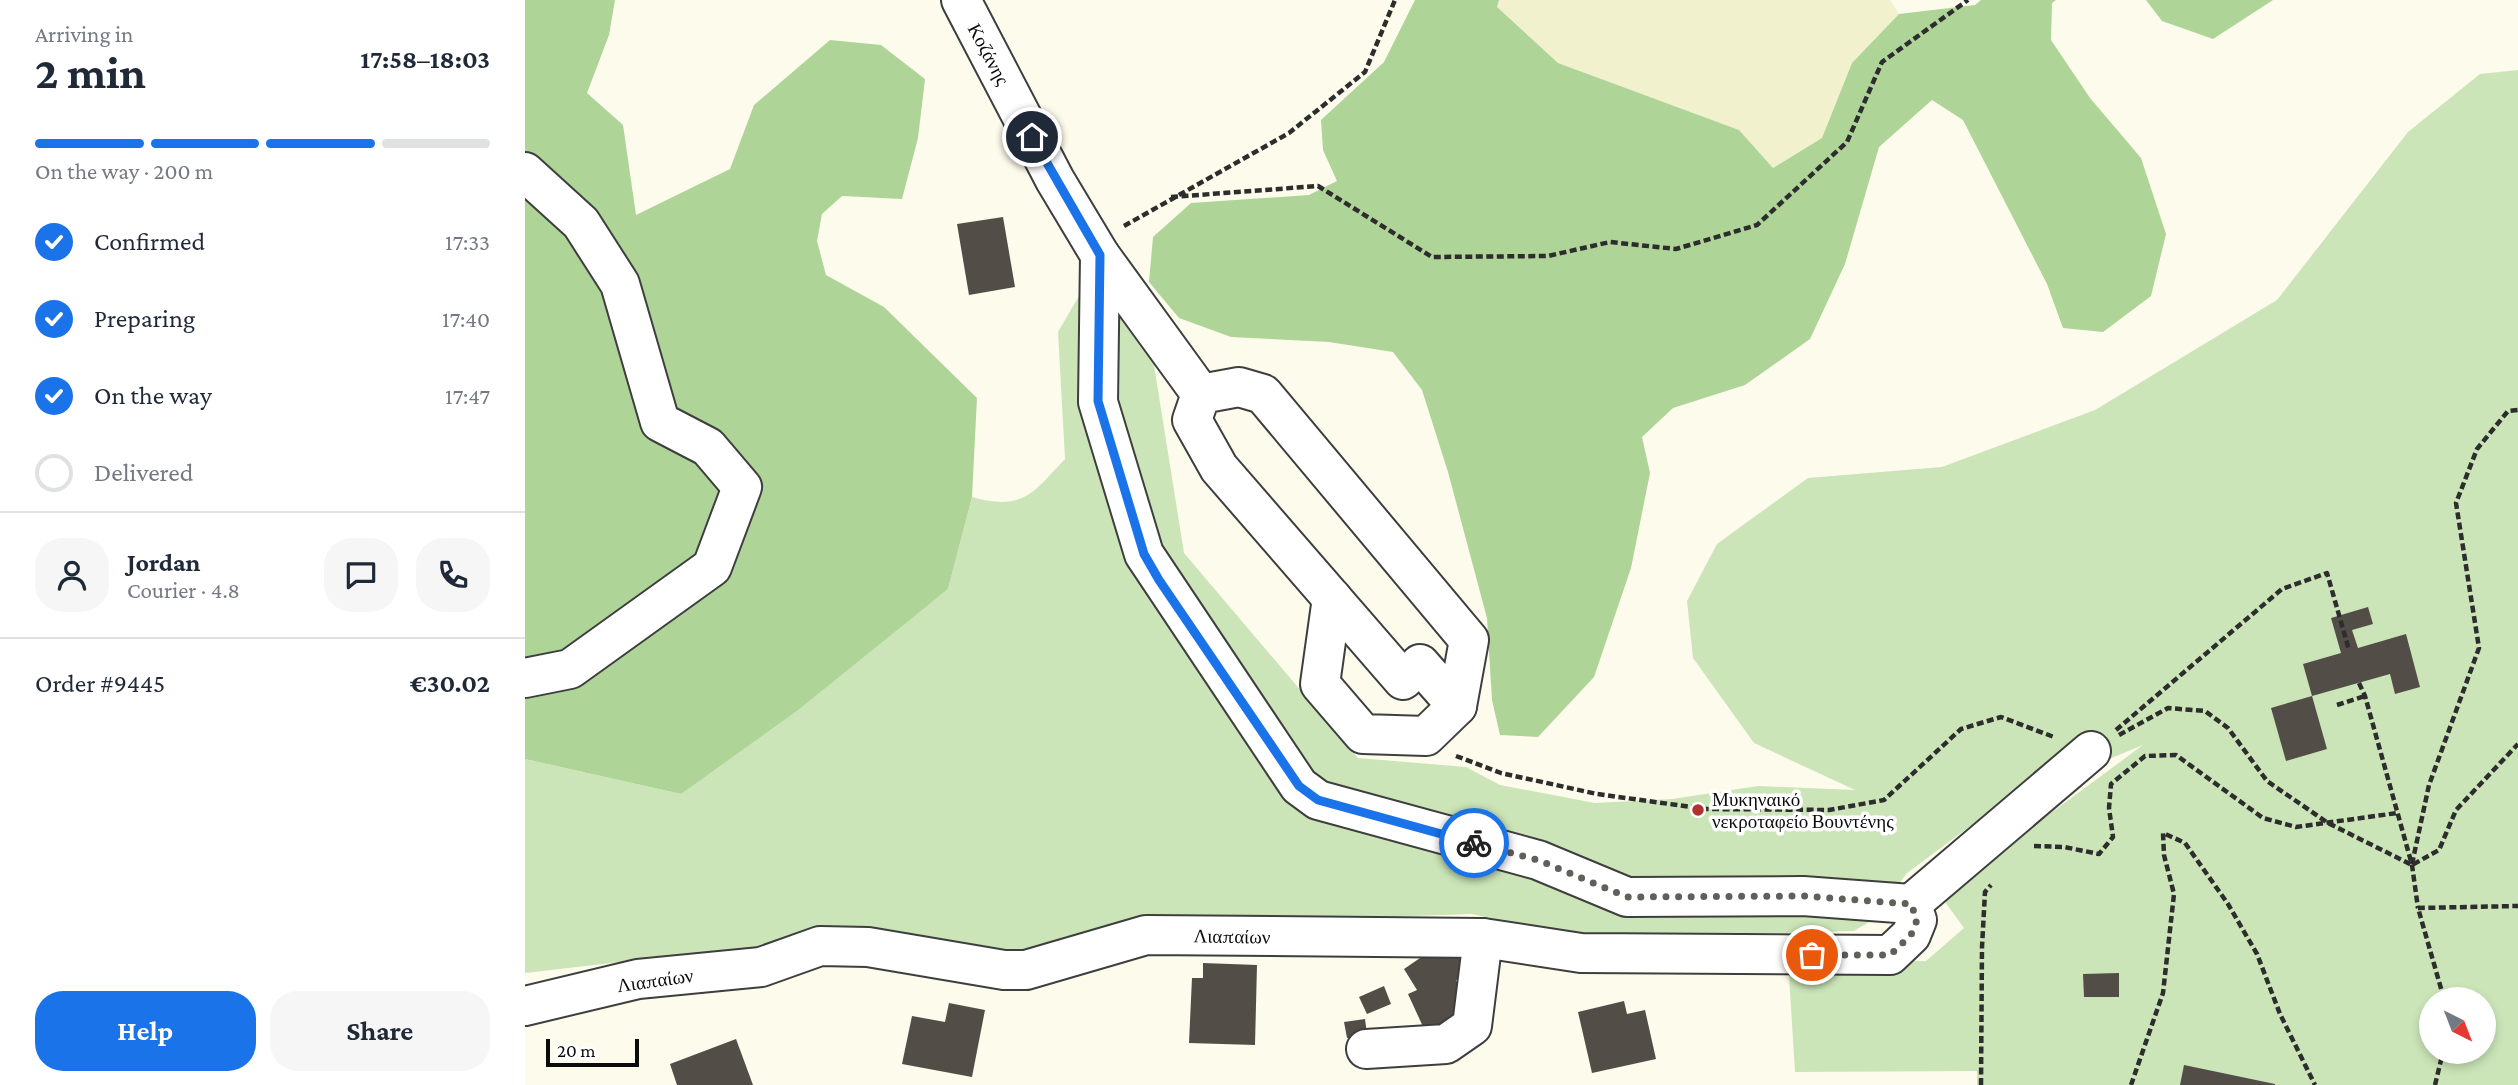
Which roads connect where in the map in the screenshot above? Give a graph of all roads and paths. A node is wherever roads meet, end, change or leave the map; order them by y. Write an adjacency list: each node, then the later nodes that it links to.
1 (961, 0): 6 (street, Κοζάνης)
2 (1395, 0): 5 (path)
3 (1968, 0): 5 (path)
4 (525, 172): 11 (street)
5 (1171, 197): 6 (path)
6 (1098, 249): 7 (street, Κοζάνης); 24 (street)
7 (1201, 394): 9 (street); 15 (street)
8 (2518, 410): 22 (path)
9 (1332, 598): 15 (street); 16 (street)
10 (2349, 650): 18 (path)
11 (525, 678)
12 (2358, 683): 13 (path)
13 (2365, 696): 14 (path); 19 (path)
14 (2337, 705)
15 (1457, 706): 16 (street)
16 (1426, 736): 18 (path)
17 (2518, 744): 22 (path)
18 (2091, 751): 20 (path); 24 (street)
19 (2397, 813): 20 (path); 22 (path)
20 (2327, 823): 21 (path); 22 (path)
21 (2024, 846)
22 (2412, 865): 26 (path)
23 (1993, 883): 32 (path)
24 (1911, 904): 27 (street, Λιαπαίων)
25 (2518, 906): 26 (path)
26 (2418, 908): 28 (path)
27 (1483, 938): 29 (street, Λιαπαίων); 30 (street)
28 (2441, 987)
29 (525, 1006)
30 (1366, 1049)
31 (2440, 1064): 35 (path)
32 (1982, 1085)
33 (2130, 1085): 34 (path)
34 (2315, 1085)
35 (2435, 1085)

